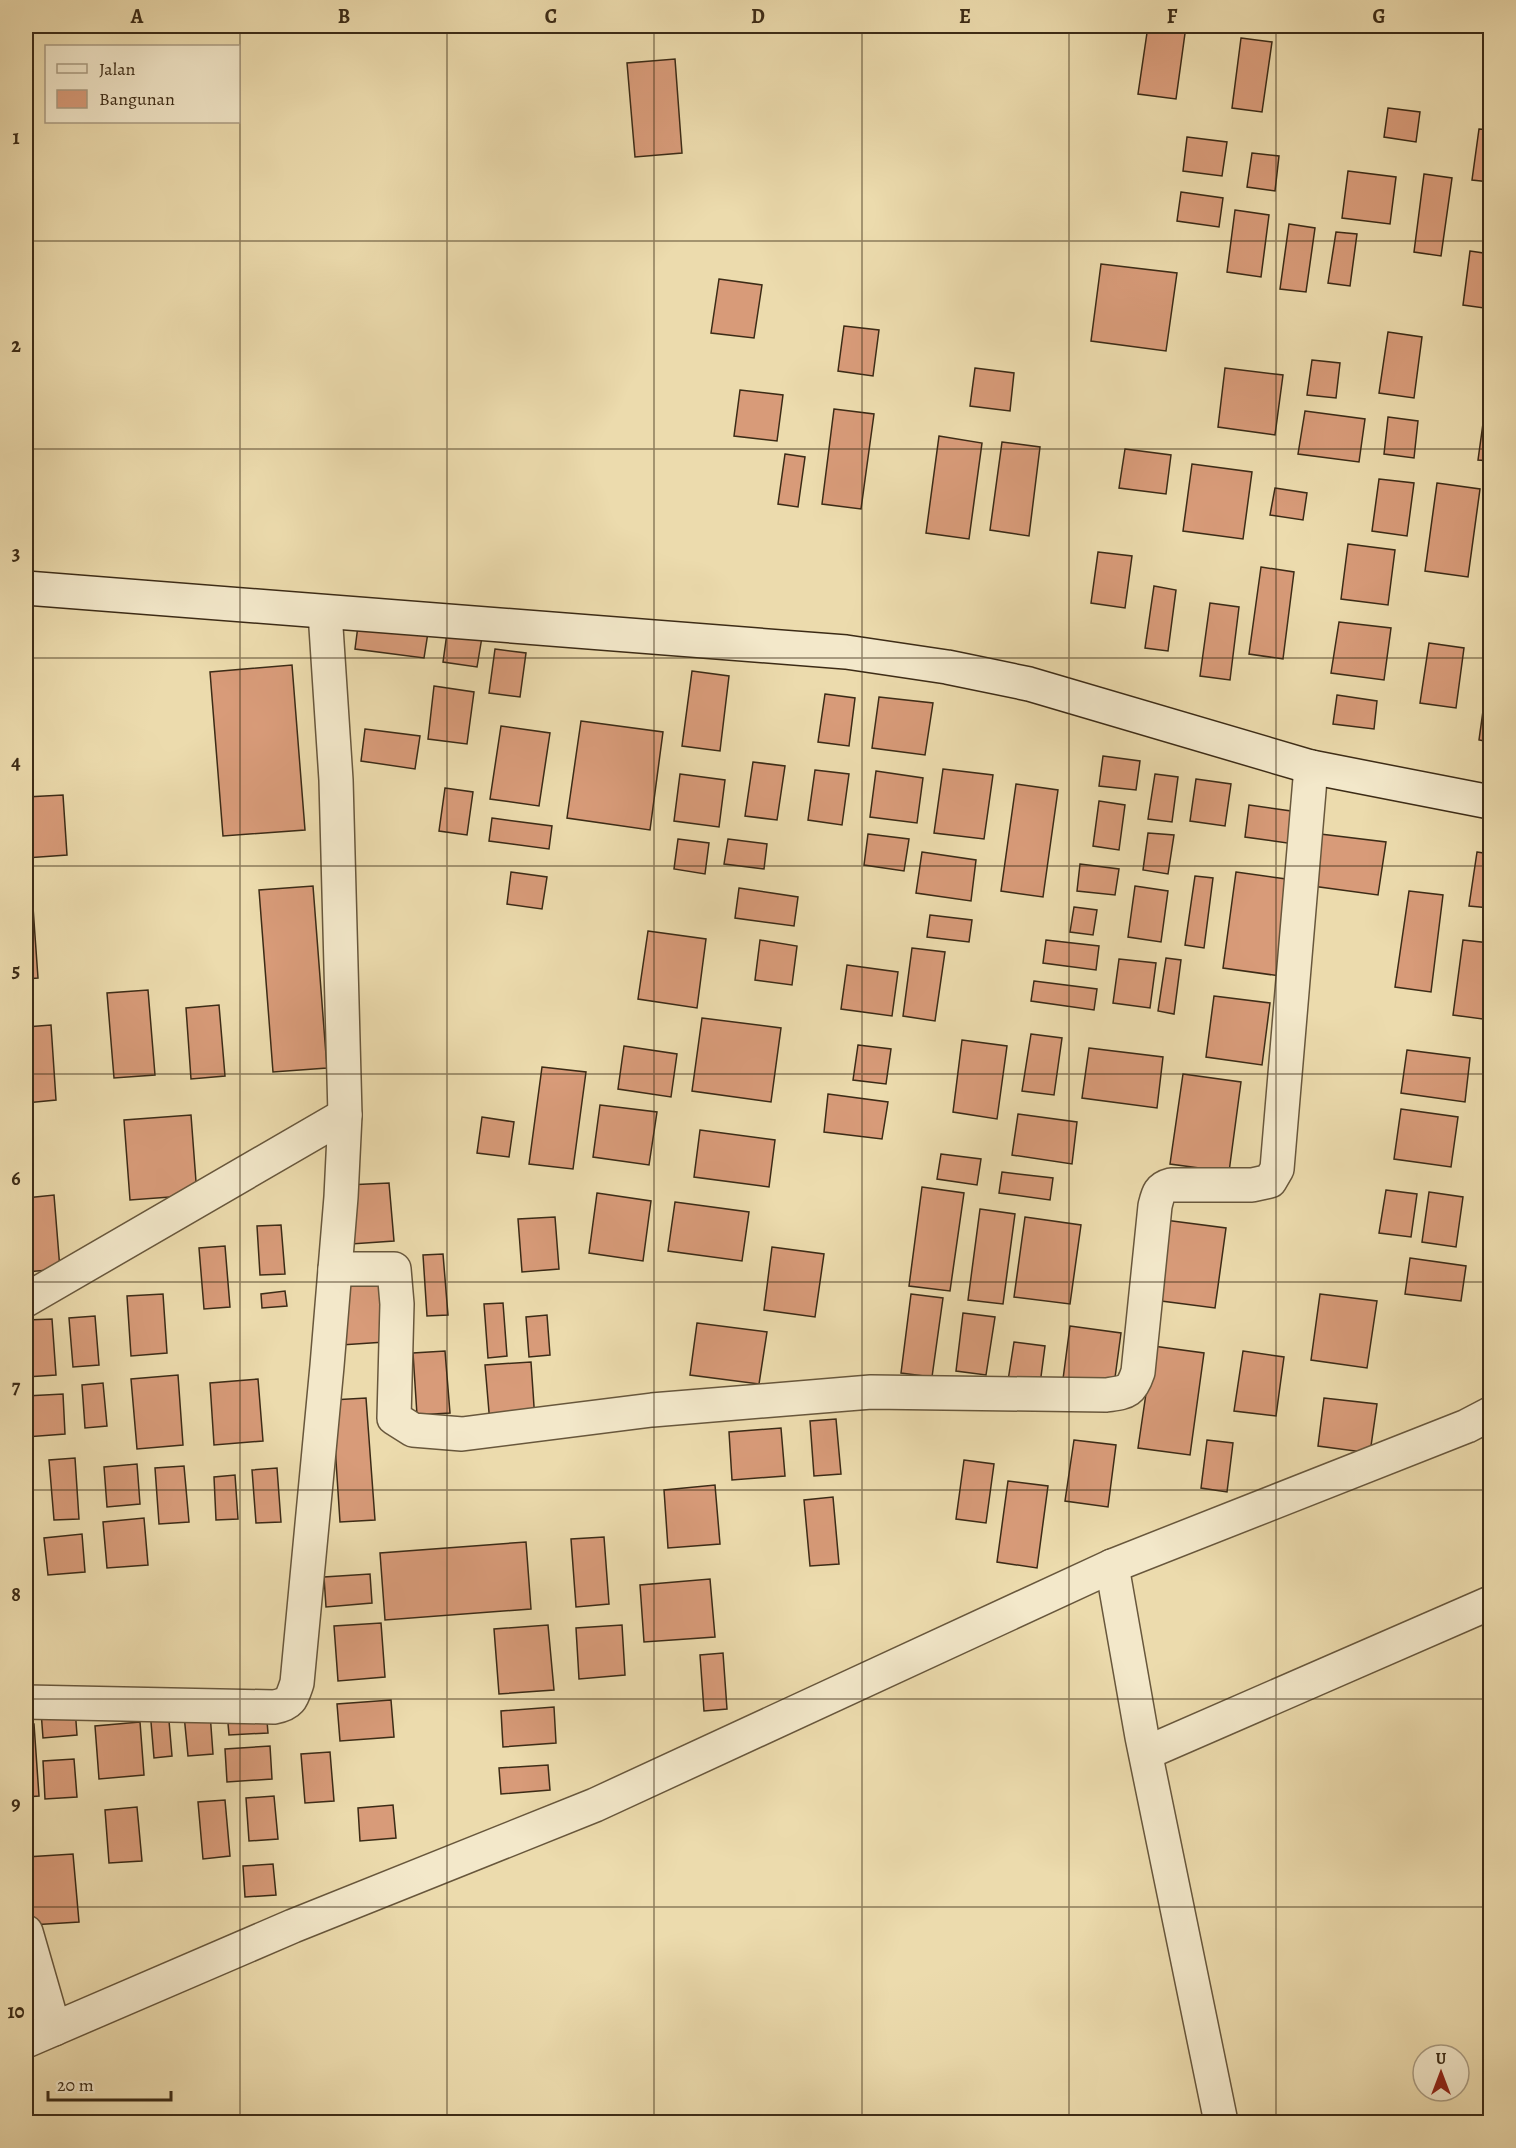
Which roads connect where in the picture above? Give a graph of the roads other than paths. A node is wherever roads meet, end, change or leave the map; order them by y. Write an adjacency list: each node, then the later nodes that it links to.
1 (26, 588): 2 (street)
2 (326, 612): 3 (street); 5 (street)
3 (1311, 767): 4 (street); 6 (street)
4 (1491, 802)
5 (345, 1115): 6 (street); 7 (street)
6 (335, 1269): 11 (street)
7 (26, 1300)
8 (1491, 1414): 9 (street)
9 (1114, 1578): 12 (street); 14 (street)
10 (1491, 1603): 12 (street)
11 (26, 1702)
12 (1144, 1745): 15 (street)
13 (26, 1932): 14 (street)
14 (40, 2035)
15 (1221, 2122)

